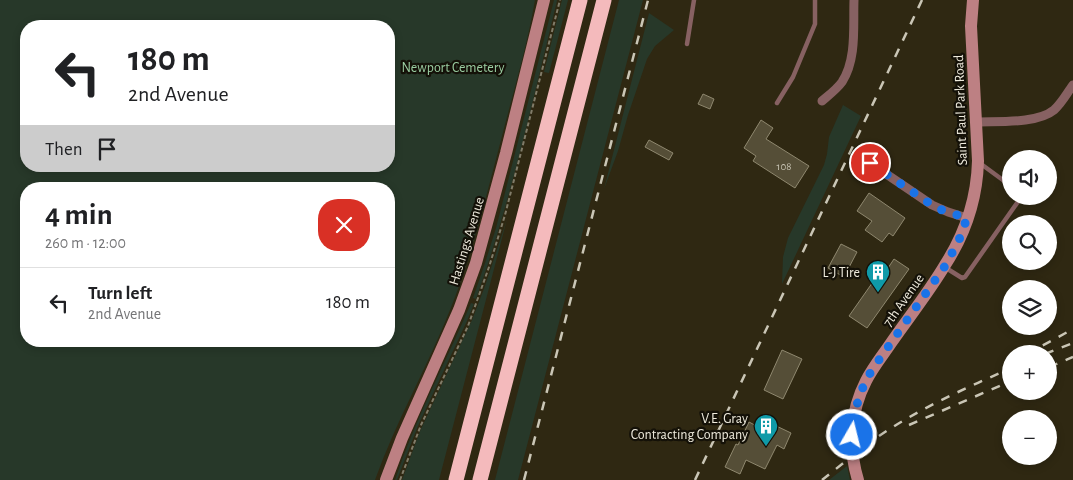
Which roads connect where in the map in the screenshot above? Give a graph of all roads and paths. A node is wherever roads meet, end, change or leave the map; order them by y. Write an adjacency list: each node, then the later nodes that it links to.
1 (544, 0): 21 (street, Hastings Avenue)
2 (580, 0): 22 (highway)
3 (604, 0): 17 (highway)
4 (612, 0): 17 (highway)
5 (694, 0): 9 (lane)
6 (815, 0): 12 (lane)
7 (854, 0): 11 (street)
8 (973, 0): 13 (street, Saint Paul Park Road)
9 (687, 44)
10 (1073, 85): 13 (street)
11 (822, 101)
12 (777, 103)
13 (976, 122): 14 (street, Saint Paul Park Road)
14 (978, 161): 16 (lane); 19 (street, Saint Paul Park Road)
15 (870, 163): 19 (street)
16 (1002, 179)
17 (556, 186): 23 (highway)
18 (1016, 205): 20 (lane)
19 (967, 218): 20 (street, 7th Avenue)
20 (945, 266): 24 (street, 7th Avenue)
21 (386, 480)
22 (456, 480)
23 (480, 480)
24 (858, 480)

